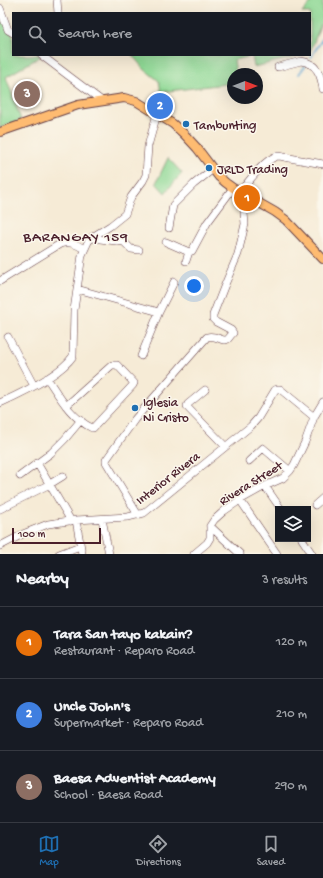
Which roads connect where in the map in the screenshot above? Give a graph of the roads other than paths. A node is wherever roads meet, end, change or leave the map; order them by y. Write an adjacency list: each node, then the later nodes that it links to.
1 (57, 0): 3 (street)
2 (0, 8): 4 (street)
3 (58, 12)
4 (12, 32)
5 (43, 56): 8 (street)
6 (278, 67): 7 (street)
7 (323, 89)
8 (102, 101): 9 (main road); 10 (main road)
9 (157, 114): 12 (main road); 16 (street)
10 (0, 132)
11 (323, 164): 13 (street)
12 (213, 169): 13 (main road); 15 (street)
13 (237, 190): 14 (main road); 20 (street)
14 (251, 199): 21 (main road); 48 (street)
15 (169, 228)
16 (92, 238): 18 (street); 19 (street)
17 (166, 242): 20 (street)
18 (84, 250): 23 (street); 25 (street)
19 (139, 250)
20 (190, 252): 22 (street)
21 (323, 259)
22 (186, 261)
23 (0, 281)
24 (174, 282): 26 (street)
25 (77, 289): 26 (street); 29 (street)
26 (159, 312): 28 (street)
27 (8, 337): 30 (street)
28 (141, 356)
29 (47, 378): 30 (street); 34 (street)
30 (34, 386): 33 (street)
31 (205, 390): 37 (street)
32 (323, 402): 35 (street, Rivera Street)
33 (0, 404)
34 (66, 406): 36 (street); 36 (street)
35 (314, 417): 37 (street, Interior Rivera); 40 (street, Rivera Street)
36 (81, 420): 39 (street)
37 (225, 446): 48 (street, Interior Rivera)
38 (249, 461): 40 (street)
39 (37, 463): 41 (street); 43 (street)
40 (290, 471): 44 (street, Rivera Street)
41 (20, 476)
42 (63, 476): 43 (street)
43 (50, 484): 47 (street); 50 (street)
44 (265, 486): 45 (street, Rivera Street); 46 (street)
45 (240, 500): 51 (street, Rivera Street); 60 (street)
46 (279, 506)
47 (0, 509)
48 (138, 515): 49 (street, Interior Rivera)
49 (102, 519): 50 (street, Interior Rivera); 57 (street)
50 (74, 521): 53 (street, Interior Rivera); 54 (street)
51 (210, 526): 58 (street, Rivera Street); 59 (street)
52 (304, 542): 61 (street)
53 (0, 546)
54 (80, 546): 55 (street); 56 (street)
55 (59, 554)
56 (82, 554)
57 (109, 554)
58 (194, 554)
59 (240, 554)
60 (277, 554)
61 (312, 554)

